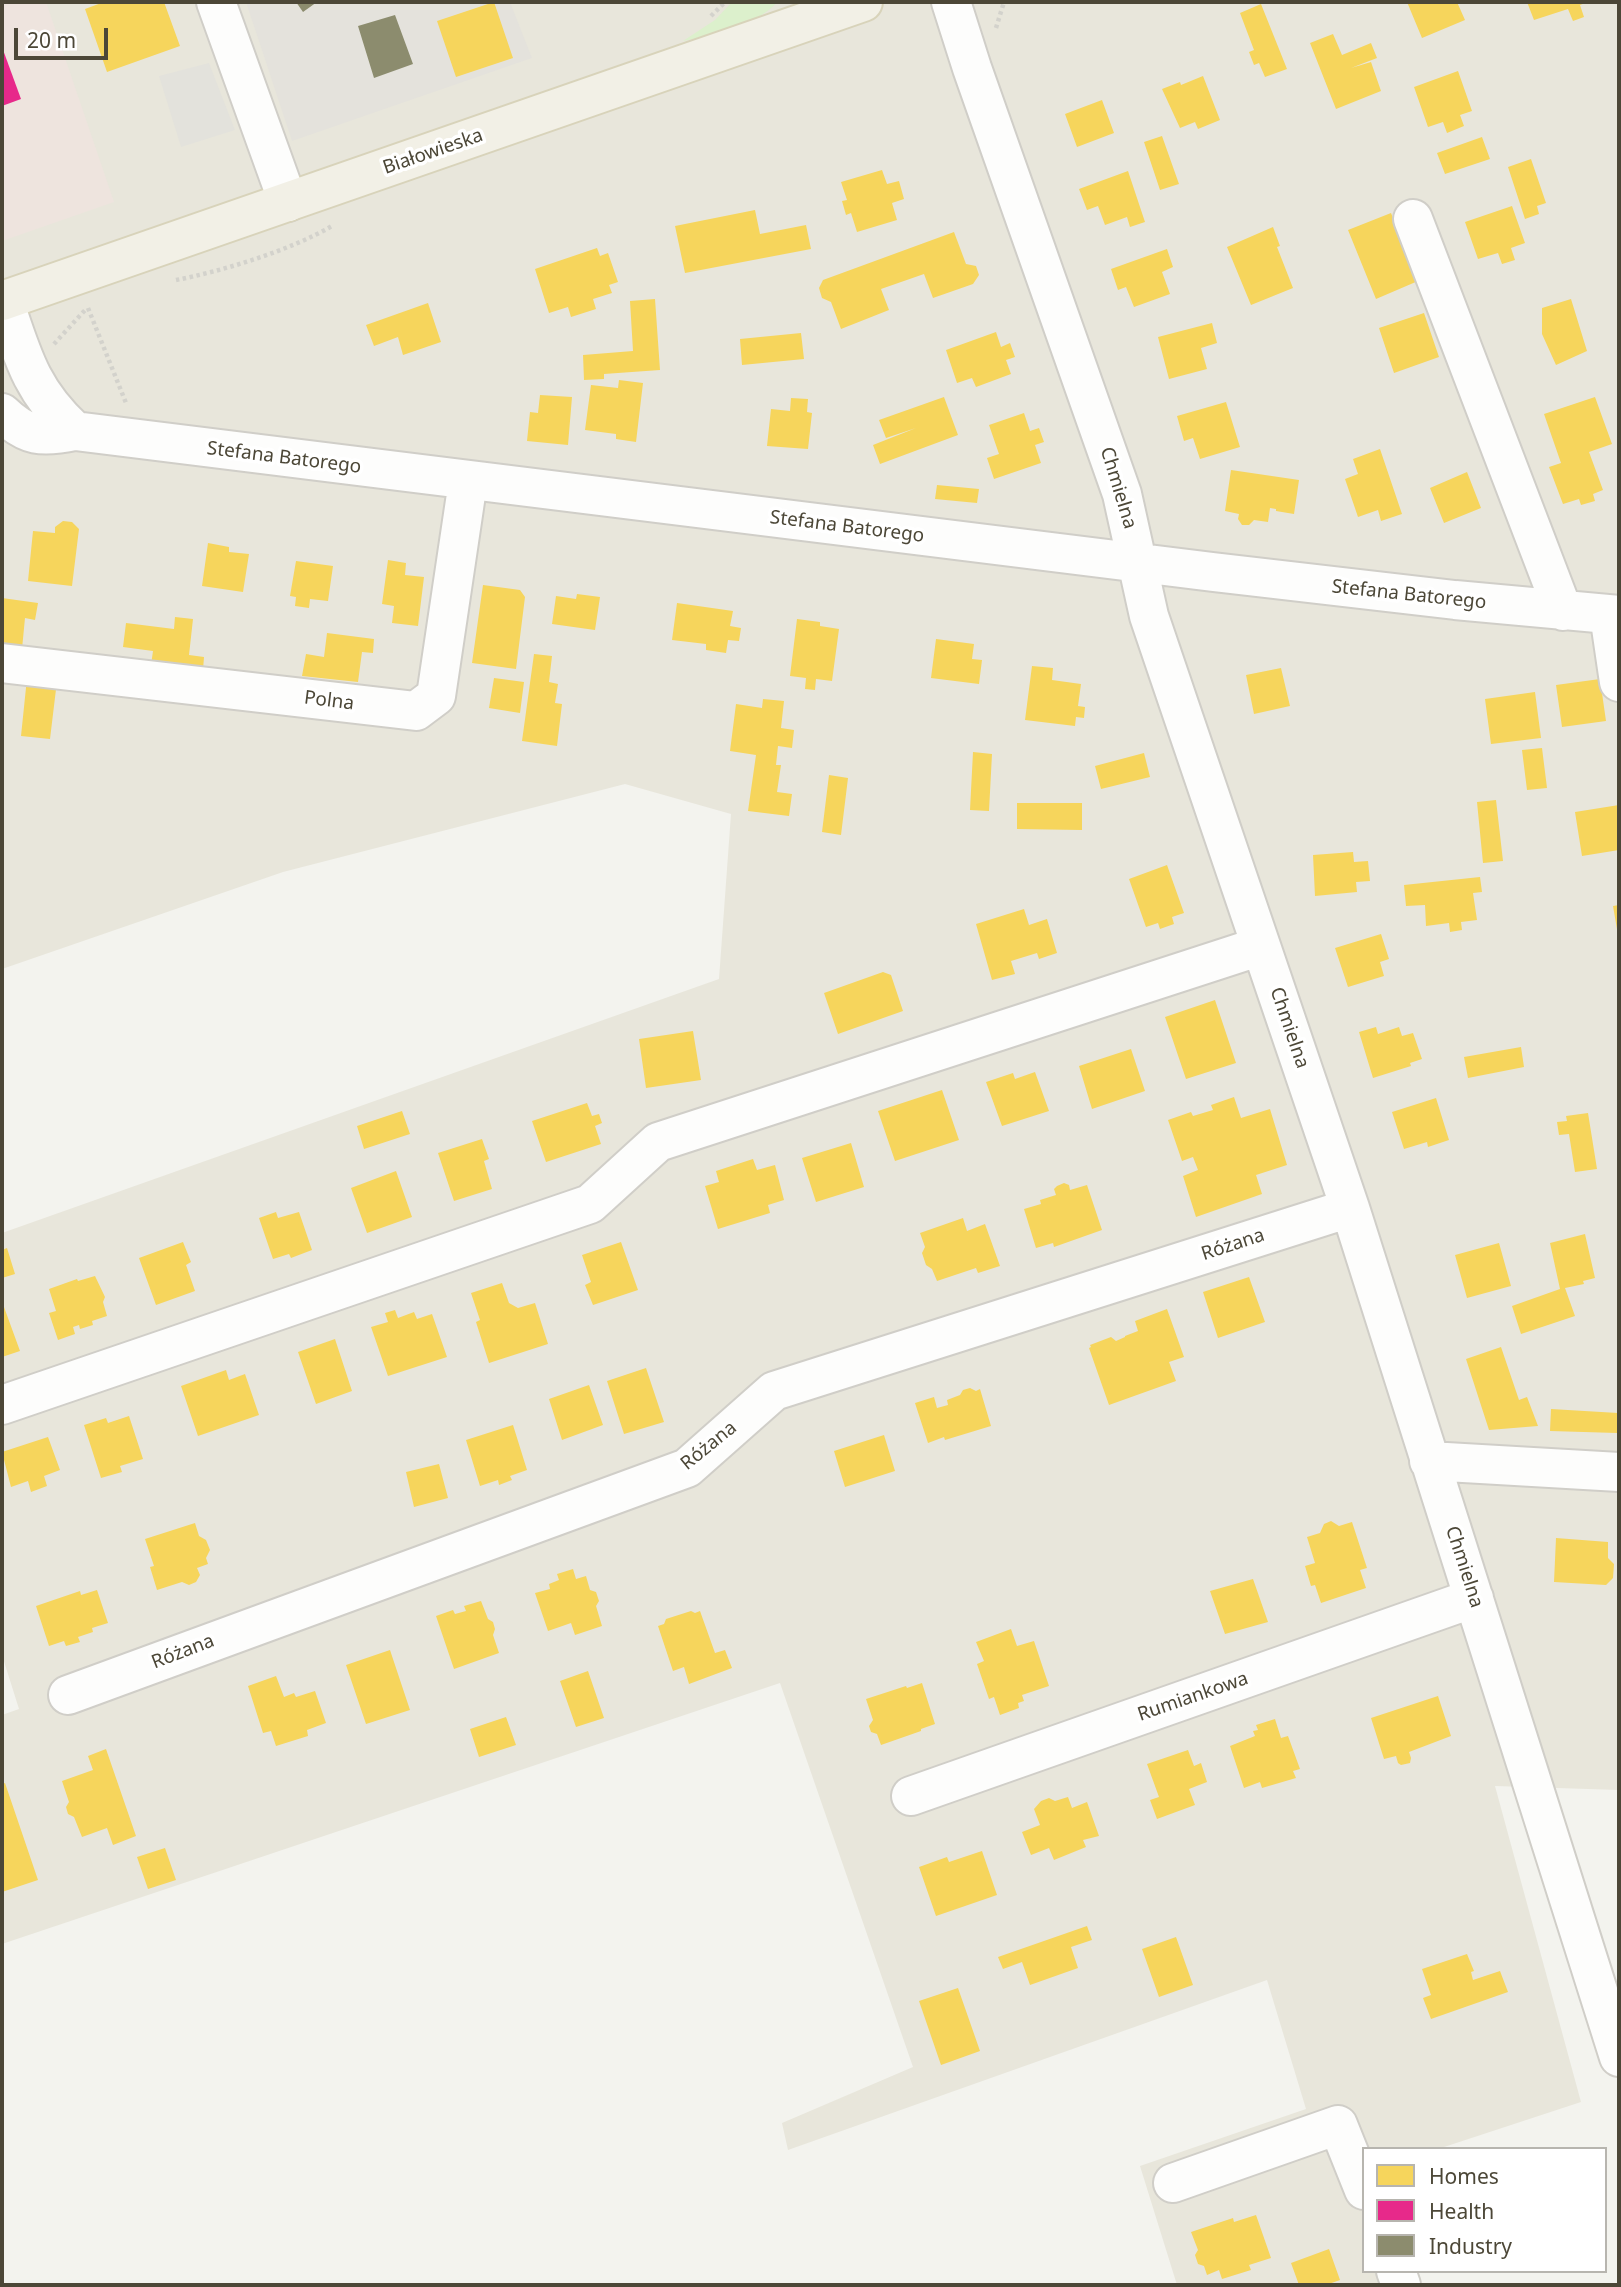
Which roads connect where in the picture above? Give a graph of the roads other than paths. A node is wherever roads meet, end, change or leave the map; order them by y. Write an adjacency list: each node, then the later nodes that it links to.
1 (216, 2): 5 (street)
2 (863, 2): 4 (main road, Białowieska)
3 (951, 2): 11 (street, Chmielna)
4 (806, 12): 5 (main road, Białowieska)
5 (288, 202): 7 (main road, Białowieska)
6 (1413, 219): 12 (street)
7 (3, 301): 9 (street)
8 (2, 413): 9 (street, Stefana Batorego)
9 (75, 431): 10 (street, Stefana Batorego)
10 (468, 481): 11 (street, Stefana Batorego); 14 (street, Polna)
11 (1138, 561): 12 (street, Stefana Batorego); 16 (street, Chmielna)
12 (1563, 611): 13 (street, Stefana Batorego)
13 (1614, 615): 15 (street)
14 (2, 663)
15 (1619, 682)
16 (1261, 946): 17 (street, Chmielna); 18 (street)
17 (1350, 1208): 19 (street, Chmielna); 22 (street, Różana)
18 (2, 1405)
19 (1429, 1461): 20 (street); 21 (street, Chmielna)
20 (1619, 1472)
21 (1474, 1598): 23 (street, Rumiankowa); 24 (street, Chmielna)
22 (68, 1695)
23 (911, 1796)
24 (1619, 2057)
25 (1173, 2183): 26 (street)
26 (1362, 2185)

